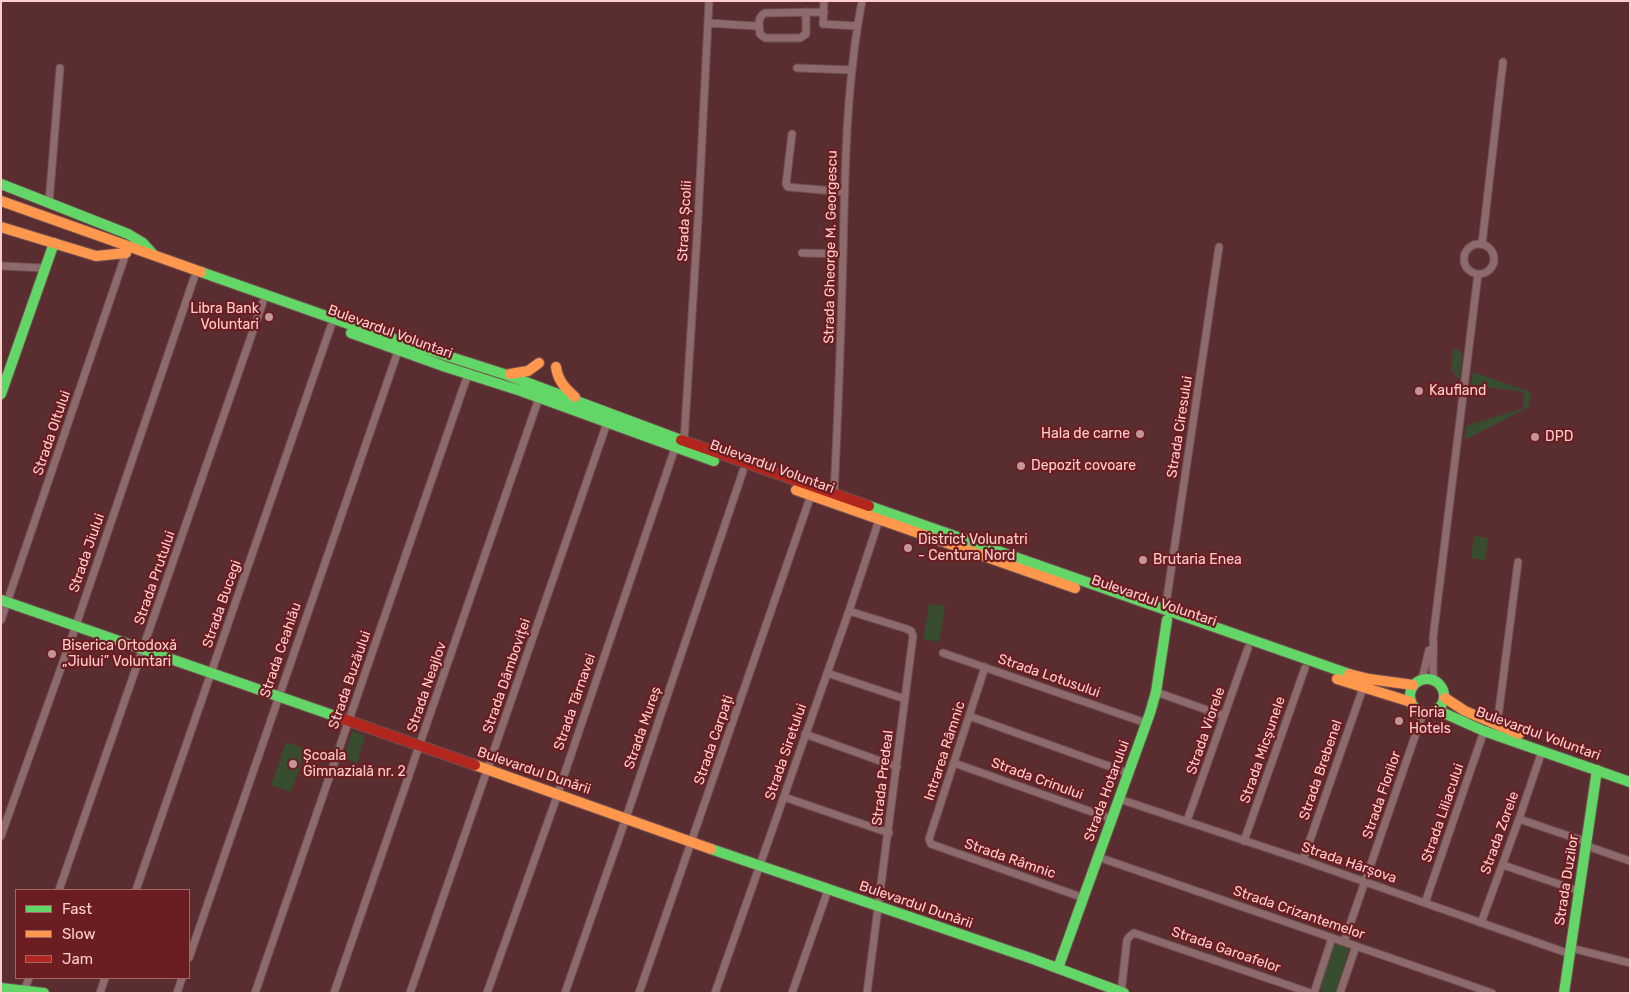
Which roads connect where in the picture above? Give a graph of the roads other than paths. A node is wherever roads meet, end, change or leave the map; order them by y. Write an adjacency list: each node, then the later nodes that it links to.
1 (709, 1): 6 (street, Strada Școlii)
2 (824, 1): 5 (street)
3 (862, 1): 8 (street, Strada Gheorge M. Georgescu)
4 (806, 12): 4 (street); 5 (street)
5 (824, 12): 8 (street)
6 (708, 23): 7 (street); 42 (street, Strada Școlii)
7 (756, 26)
8 (857, 26): 12 (street, Strada Gheorge M. Georgescu)
9 (1503, 62): 21 (street)
10 (60, 68): 17 (street)
11 (797, 68): 12 (street)
12 (852, 70): 15 (street, Strada Gheorge M. Georgescu)
13 (792, 134): 15 (street)
14 (1, 184): 17 (main road)
15 (845, 192): 25 (street, Strada Gheorge M. Georgescu)
16 (1, 201): 23 (main road)
17 (49, 203): 26 (main road)
18 (1, 209): 23 (main road)
19 (1, 227): 20 (main road)
20 (54, 243): 23 (main road); 28 (main road)
21 (1482, 244): 29 (street); 29 (street)
22 (1220, 247): 51 (street, Strada Ciresului)
23 (127, 250): 26 (main road, Bulevardul Voluntari); 30 (main road, Bulevardul Voluntari); 49 (street, Strada Oltului)
24 (802, 253): 25 (street)
25 (843, 254): 45 (street, Strada Gheorge M. Georgescu)
26 (155, 256): 37 (main road, Bulevardul Voluntari)
27 (1, 266): 28 (street)
28 (45, 268): 39 (main road)
29 (1478, 274): 54 (street)
30 (194, 278): 31 (main road, Bulevardul Voluntari); 53 (street, Strada Jiului)
31 (263, 302): 32 (main road, Bulevardul Voluntari); 56 (street, Strada Prutului)
32 (331, 326): 33 (main road, Bulevardul Voluntari); 61 (street, Strada Bucegi)
33 (398, 351): 36 (main road, Bulevardul Voluntari); 66 (street, Strada Ceahlău)
34 (539, 362): 37 (main road)
35 (556, 367): 40 (main road)
36 (468, 374): 38 (main road, Bulevardul Voluntari); 74 (street, Strada Buzăului)
37 (507, 375): 38 (main road, Bulevardul Voluntari)
38 (540, 393): 40 (main road, Bulevardul Voluntari); 41 (main road, Bulevardul Voluntari); 79 (street, Strada Neajlov)
39 (1, 394)
40 (582, 403): 42 (main road, Bulevardul Voluntari)
41 (607, 423): 43 (main road, Bulevardul Voluntari); 83 (street, Strada Dâmboviței)
42 (684, 441): 45 (main road, Bulevardul Voluntari)
43 (675, 448): 44 (main road, Bulevardul Voluntari); 88 (street, Strada Târnavei)
44 (743, 471): 46 (main road, Bulevardul Voluntari); 91 (street, Strada Mureș)
45 (834, 494): 51 (main road, Bulevardul Voluntari)
46 (811, 495): 47 (main road, Bulevardul Voluntari); 98 (street, Strada Carpați)
47 (879, 520): 50 (street, Strada Siretului); 51 (main road, Bulevardul Voluntari)
48 (1518, 562): 76 (street)
49 (4, 601): 52 (street, Strada Oltului); 53 (main road, Bulevardul Dunării)
50 (849, 611): 60 (street, Strada Siretului); 68 (street, Strada Predeal)
51 (1166, 615): 55 (main road, Bulevardul Voluntari); 63 (main road, Bulevardul Voluntari); 65 (main road, Strada Hotarului)
52 (1, 620)
53 (76, 626): 56 (main road, Bulevardul Dunării); 96 (street, Strada Jiului)
54 (1433, 638): 62 (street); 63 (street)
55 (1248, 648): 59 (main road, Bulevardul Voluntari); 73 (street, Strada Viorele)
56 (144, 650): 61 (main road, Bulevardul Dunării); 107 (street, Strada Prutului)
57 (943, 653): 58 (street, Strada Lotusului)
58 (985, 667): 72 (street, Intrarea Râmnic); 75 (street, Strada Lotusului)
59 (1305, 668): 64 (main road, Bulevardul Voluntari); 97 (street, Strada Micșunele)
60 (827, 673): 68 (street); 78 (street, Strada Siretului)
61 (212, 674): 66 (main road, Bulevardul Dunării); 108 (street, Strada Bucegi)
62 (1434, 680): 63 (main road, Bulevardul Voluntari); 67 (main road, Bulevardul Voluntari)
63 (1417, 682): 69 (main road)
64 (1363, 688): 69 (main road, Bulevardul Voluntari); 102 (street, Strada Brebenel)
65 (1156, 692): 73 (street); 75 (main road, Strada Hotarului)
66 (278, 697): 74 (main road, Bulevardul Dunării); 119 (street, Strada Ceahlău)
67 (1444, 698): 70 (main road); 76 (main road, Bulevardul Voluntari)
68 (905, 699): 82 (street, Strada Predeal)
69 (1411, 702): 71 (main road, Bulevardul Voluntari)
70 (1437, 710): 71 (main road); 77 (main road, Bulevardul Voluntari)
71 (1423, 713): 106 (street, Strada Florilor)
72 (969, 716): 81 (street, Intrarea Râmnic); 85 (street)
73 (1224, 716): 94 (street, Strada Viorele)
74 (349, 722): 79 (main road, Bulevardul Dunării); 131 (street, Strada Buzăului)
75 (1146, 723): 85 (main road, Strada Hotarului)
76 (1497, 726): 86 (main road, Bulevardul Voluntari)
77 (1484, 731): 80 (main road, Bulevardul Voluntari); 112 (street, Strada Liliacului)
78 (805, 734): 82 (street); 89 (street, Strada Siretului)
79 (420, 746): 83 (main road, Bulevardul Dunării); 132 (street, Strada Neajlov)
80 (1542, 751): 84 (main road, Bulevardul Voluntari); 93 (street, Strada Zorele)
81 (954, 763): 92 (street, Strada Crinului); 99 (street, Intrarea Râmnic)
82 (897, 767): 95 (street, Strada Predeal)
83 (488, 770): 88 (main road, Bulevardul Dunării); 133 (street, Strada Dâmboviței)
84 (1597, 770): 87 (main road, Bulevardul Voluntari); 100 (main road, Strada Duzilor)
85 (1128, 773): 90 (main road, Strada Hotarului)
86 (1630, 774)
87 (1630, 782)
88 (558, 794): 91 (main road, Bulevardul Dunării); 134 (street, Strada Târnavei)
89 (784, 797): 95 (street); 105 (street, Strada Siretului)
90 (1119, 799): 92 (main road, Strada Hotarului); 94 (street, Strada Hârșova)
91 (625, 818): 98 (main road, Bulevardul Dunării); 135 (street, Strada Mureș)
92 (1112, 819): 101 (main road, Strada Hotarului)
93 (1519, 819): 100 (street); 104 (street, Strada Zorele)
94 (1187, 822): 97 (street, Strada Hârșova)
95 (888, 833): 113 (street, Strada Predeal)
96 (1, 836)
97 (1244, 841): 102 (street, Strada Hârșova)
98 (692, 842): 105 (main road, Bulevardul Dunării); 136 (street, Strada Carpați)
99 (929, 842): 111 (street, Strada Râmnic)
100 (1587, 844): 103 (street); 110 (main road, Strada Duzilor)
101 (1098, 857): 111 (main road, Strada Hotarului); 115 (street, Strada Crizantemelor)
102 (1303, 860): 106 (street, Strada Hârșova)
103 (1630, 862)
104 (1502, 865): 110 (street); 114 (street, Strada Zorele)
105 (759, 866): 109 (main road, Bulevardul Dunării); 137 (street, Strada Siretului)
106 (1365, 882): 112 (street, Strada Hârșova); 116 (street, Strada Florilor)
107 (59, 889)
108 (136, 889)
109 (828, 890): 113 (main road, Bulevardul Dunării); 138 (street)
110 (1580, 891): 118 (main road, Strada Duzilor)
111 (1084, 898): 121 (main road, Strada Hotarului)
112 (1425, 903): 114 (street, Strada Hârșova)
113 (879, 906): 121 (main road, Bulevardul Dunării); 139 (street, Strada Predeal)
114 (1481, 923): 118 (street, Strada Hârșova)
115 (1332, 938): 116 (street, Strada Crizantemelor); 140 (street)
116 (1344, 942): 117 (street, Strada Crizantemelor)
117 (1356, 946): 141 (street); 142 (street, Strada Crizantemelor)
118 (1570, 951): 120 (street, Strada Hârșova); 143 (main road, Strada Duzilor)
119 (190, 955)
120 (1630, 963)
121 (1058, 968): 127 (main road, Bulevardul Dunării)
122 (29, 979): 126 (street)
123 (105, 979): 129 (street)
124 (182, 979): 130 (street)
125 (1, 988): 126 (main road)
126 (24, 991): 128 (main road)
127 (1122, 992): 140 (street, Strada Garoafelor)
128 (44, 993)
129 (100, 993)
130 (177, 993)
131 (255, 993)
132 (334, 993)
133 (410, 993)
134 (487, 993)
135 (565, 993)
136 (639, 993)
137 (716, 993)
138 (792, 993)
139 (867, 993)
140 (1313, 993)
141 (1340, 993)
142 (1492, 993)
143 (1564, 993)

